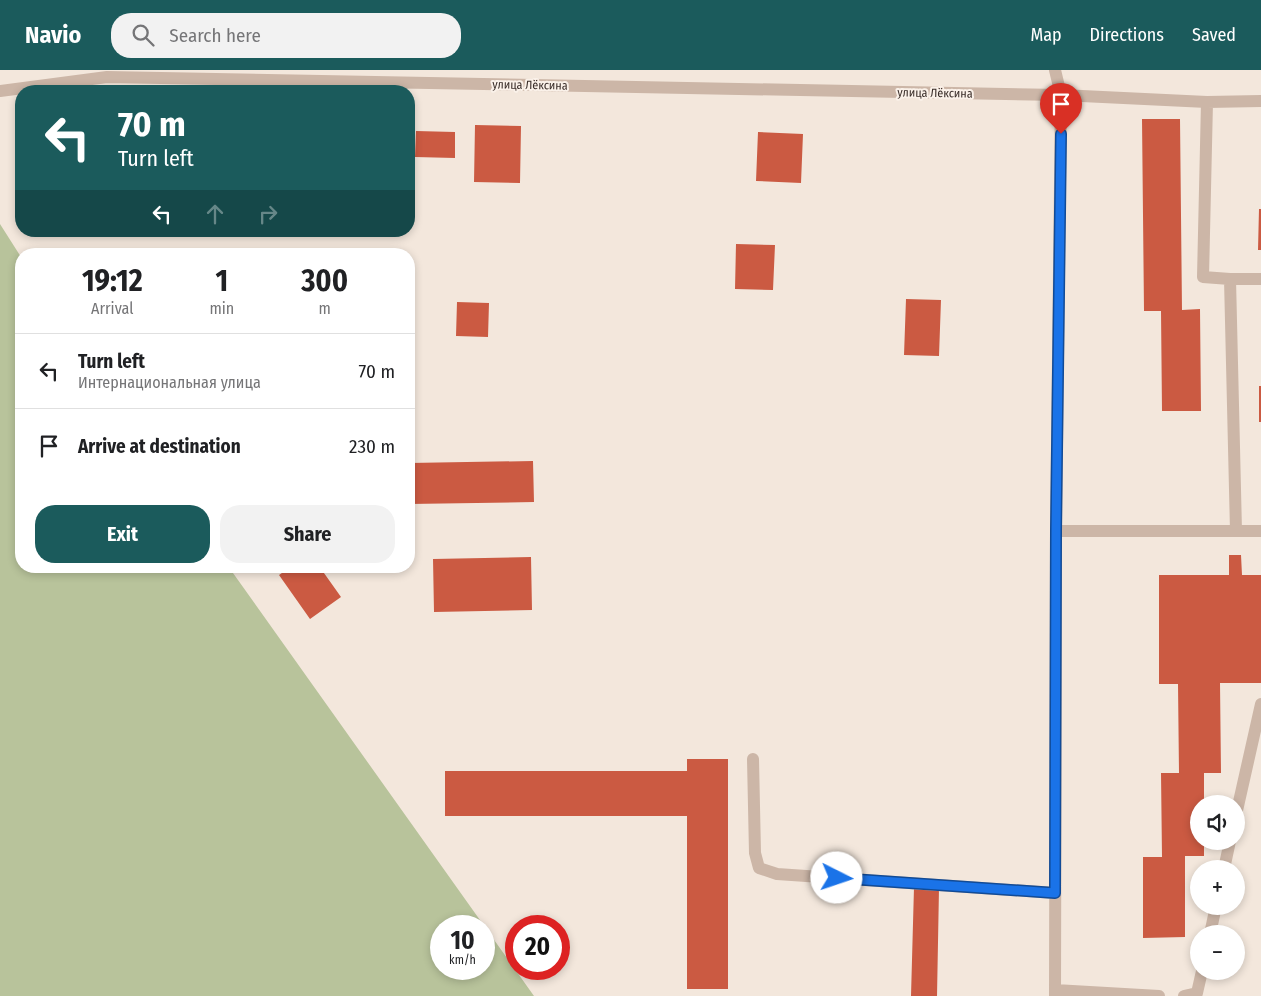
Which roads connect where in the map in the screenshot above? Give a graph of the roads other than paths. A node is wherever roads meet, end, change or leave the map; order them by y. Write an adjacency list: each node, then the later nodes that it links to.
1 (1055, 70): 6 (street)
2 (1064, 70): 6 (street)
3 (41, 85): 6 (street, улица Лёксина)
4 (15, 88): 5 (street, улица Лёксина)
5 (0, 90)
6 (1061, 95): 8 (street, улица Лёксина); 11 (street)
7 (1261, 101): 8 (street, улица Лёксина)
8 (1207, 102): 9 (street)
9 (1230, 279): 10 (street); 12 (street)
10 (1261, 279)
11 (1056, 531): 12 (street); 17 (street)
12 (1236, 531): 13 (street)
13 (1261, 531)
14 (1261, 704): 16 (street)
15 (753, 759): 17 (street)
16 (1241, 795)
17 (1055, 893): 19 (street)
18 (1200, 980): 21 (street)
19 (1055, 993): 20 (street)
20 (1160, 996)
21 (1184, 996)

